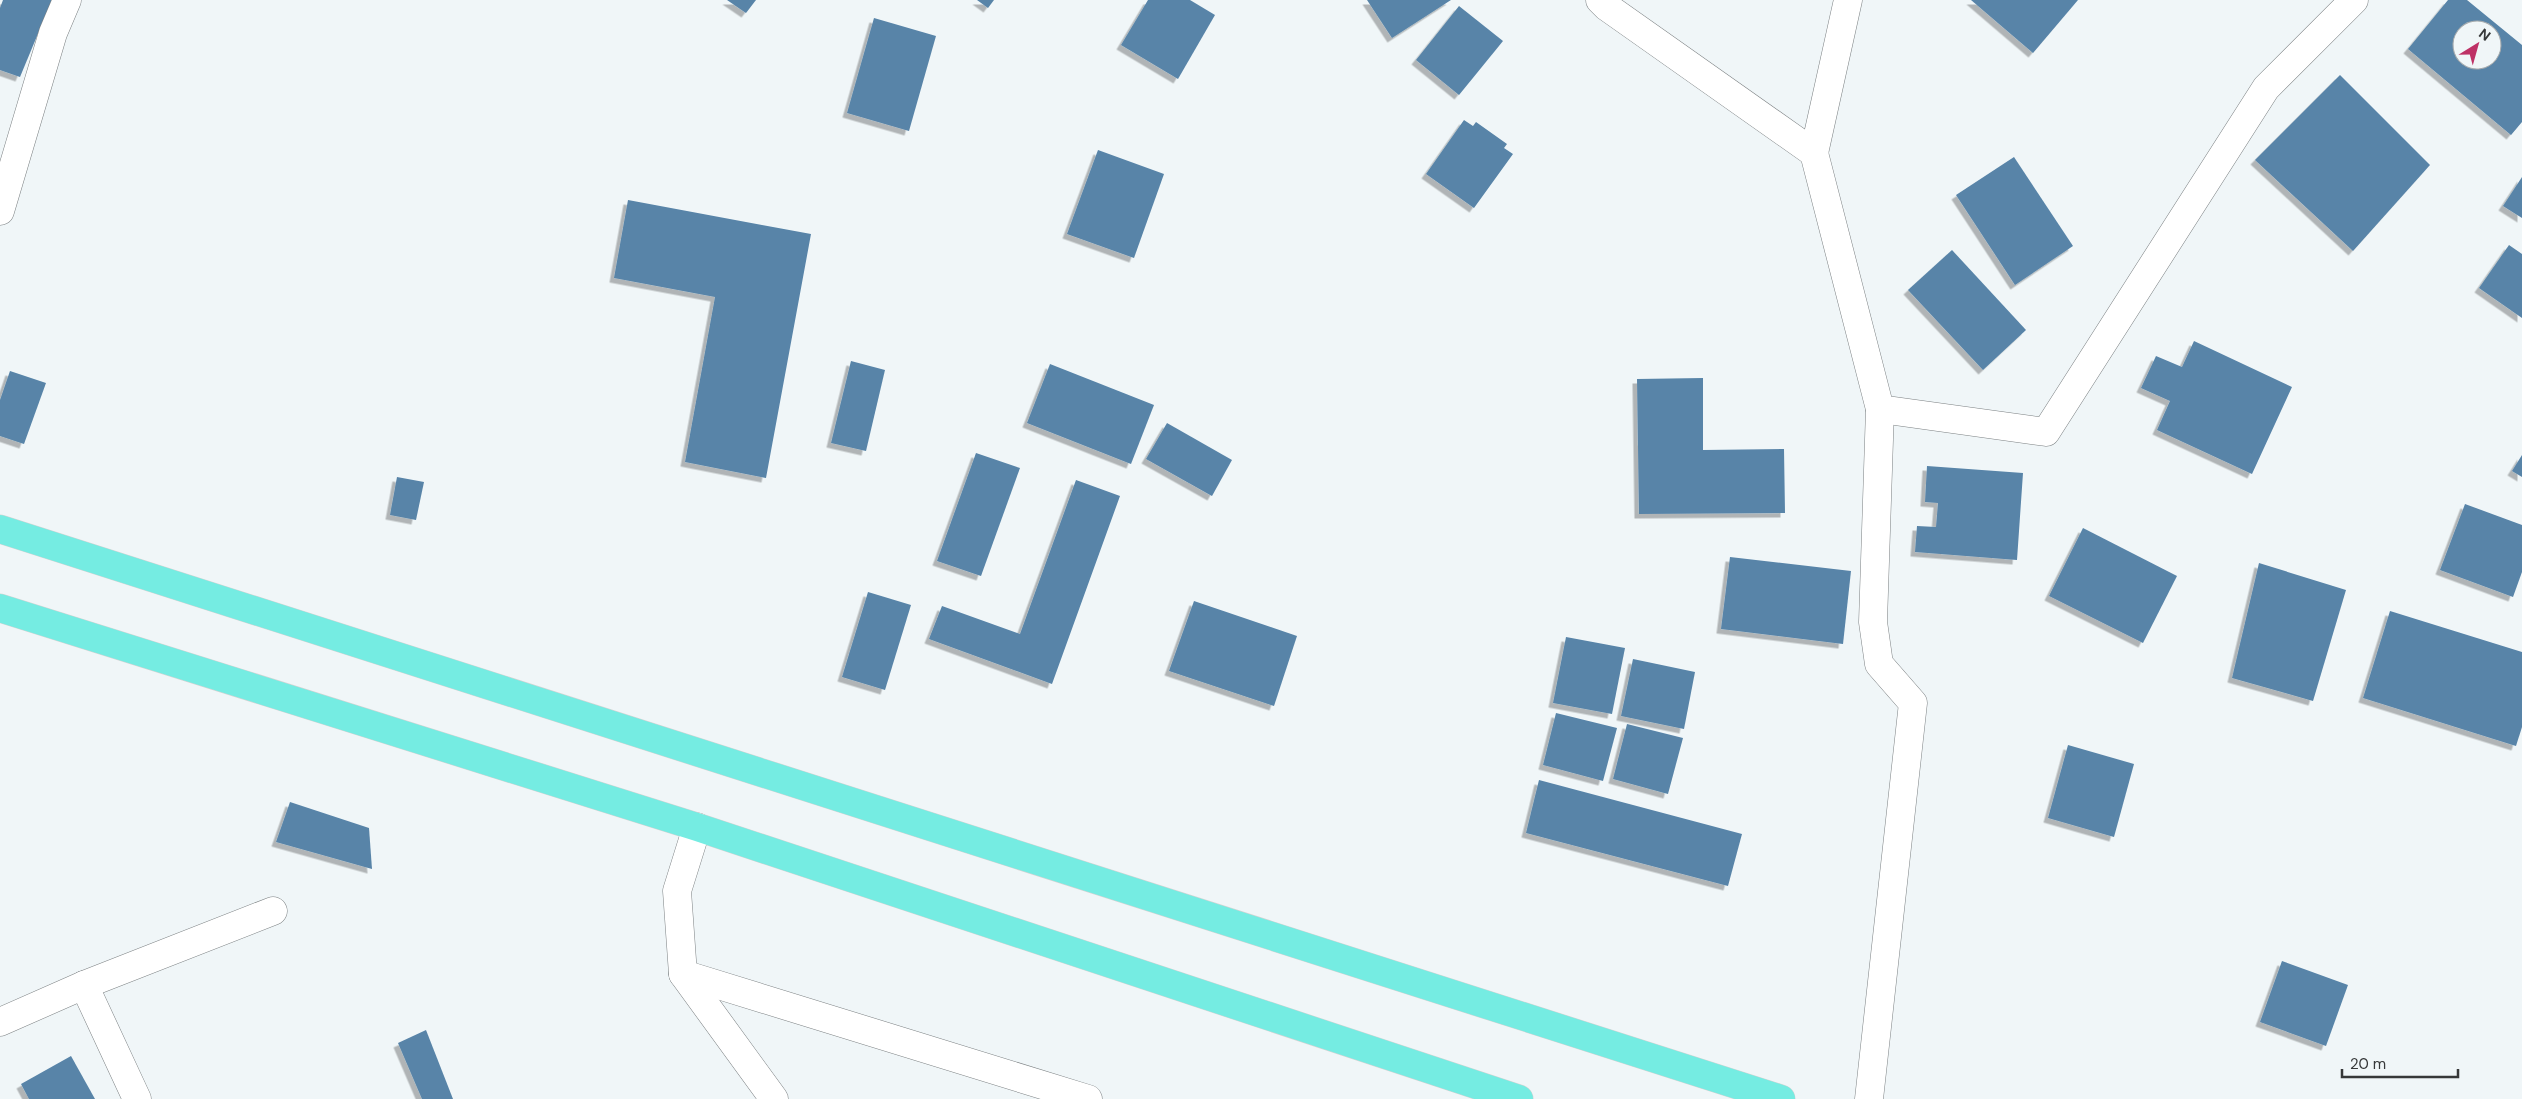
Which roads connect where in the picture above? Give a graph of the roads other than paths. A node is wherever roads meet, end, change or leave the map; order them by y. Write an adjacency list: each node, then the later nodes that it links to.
1 (67, 0): 6 (street)
2 (1600, 0): 5 (street)
3 (1848, 0): 5 (street)
4 (2354, 0): 7 (street)
5 (1814, 153): 7 (street)
6 (0, 211)
7 (1880, 409): 20 (street)
8 (0, 529): 19 (main road)
9 (0, 608): 10 (main road)
10 (697, 826): 12 (street); 18 (main road)
11 (274, 911): 13 (street)
12 (683, 974): 16 (street); 17 (street)
13 (84, 985): 14 (street); 15 (street)
14 (0, 1022)
15 (137, 1099)
16 (774, 1099)
17 (1088, 1099)
18 (1519, 1099)
19 (1781, 1099)
20 (1869, 1099)

